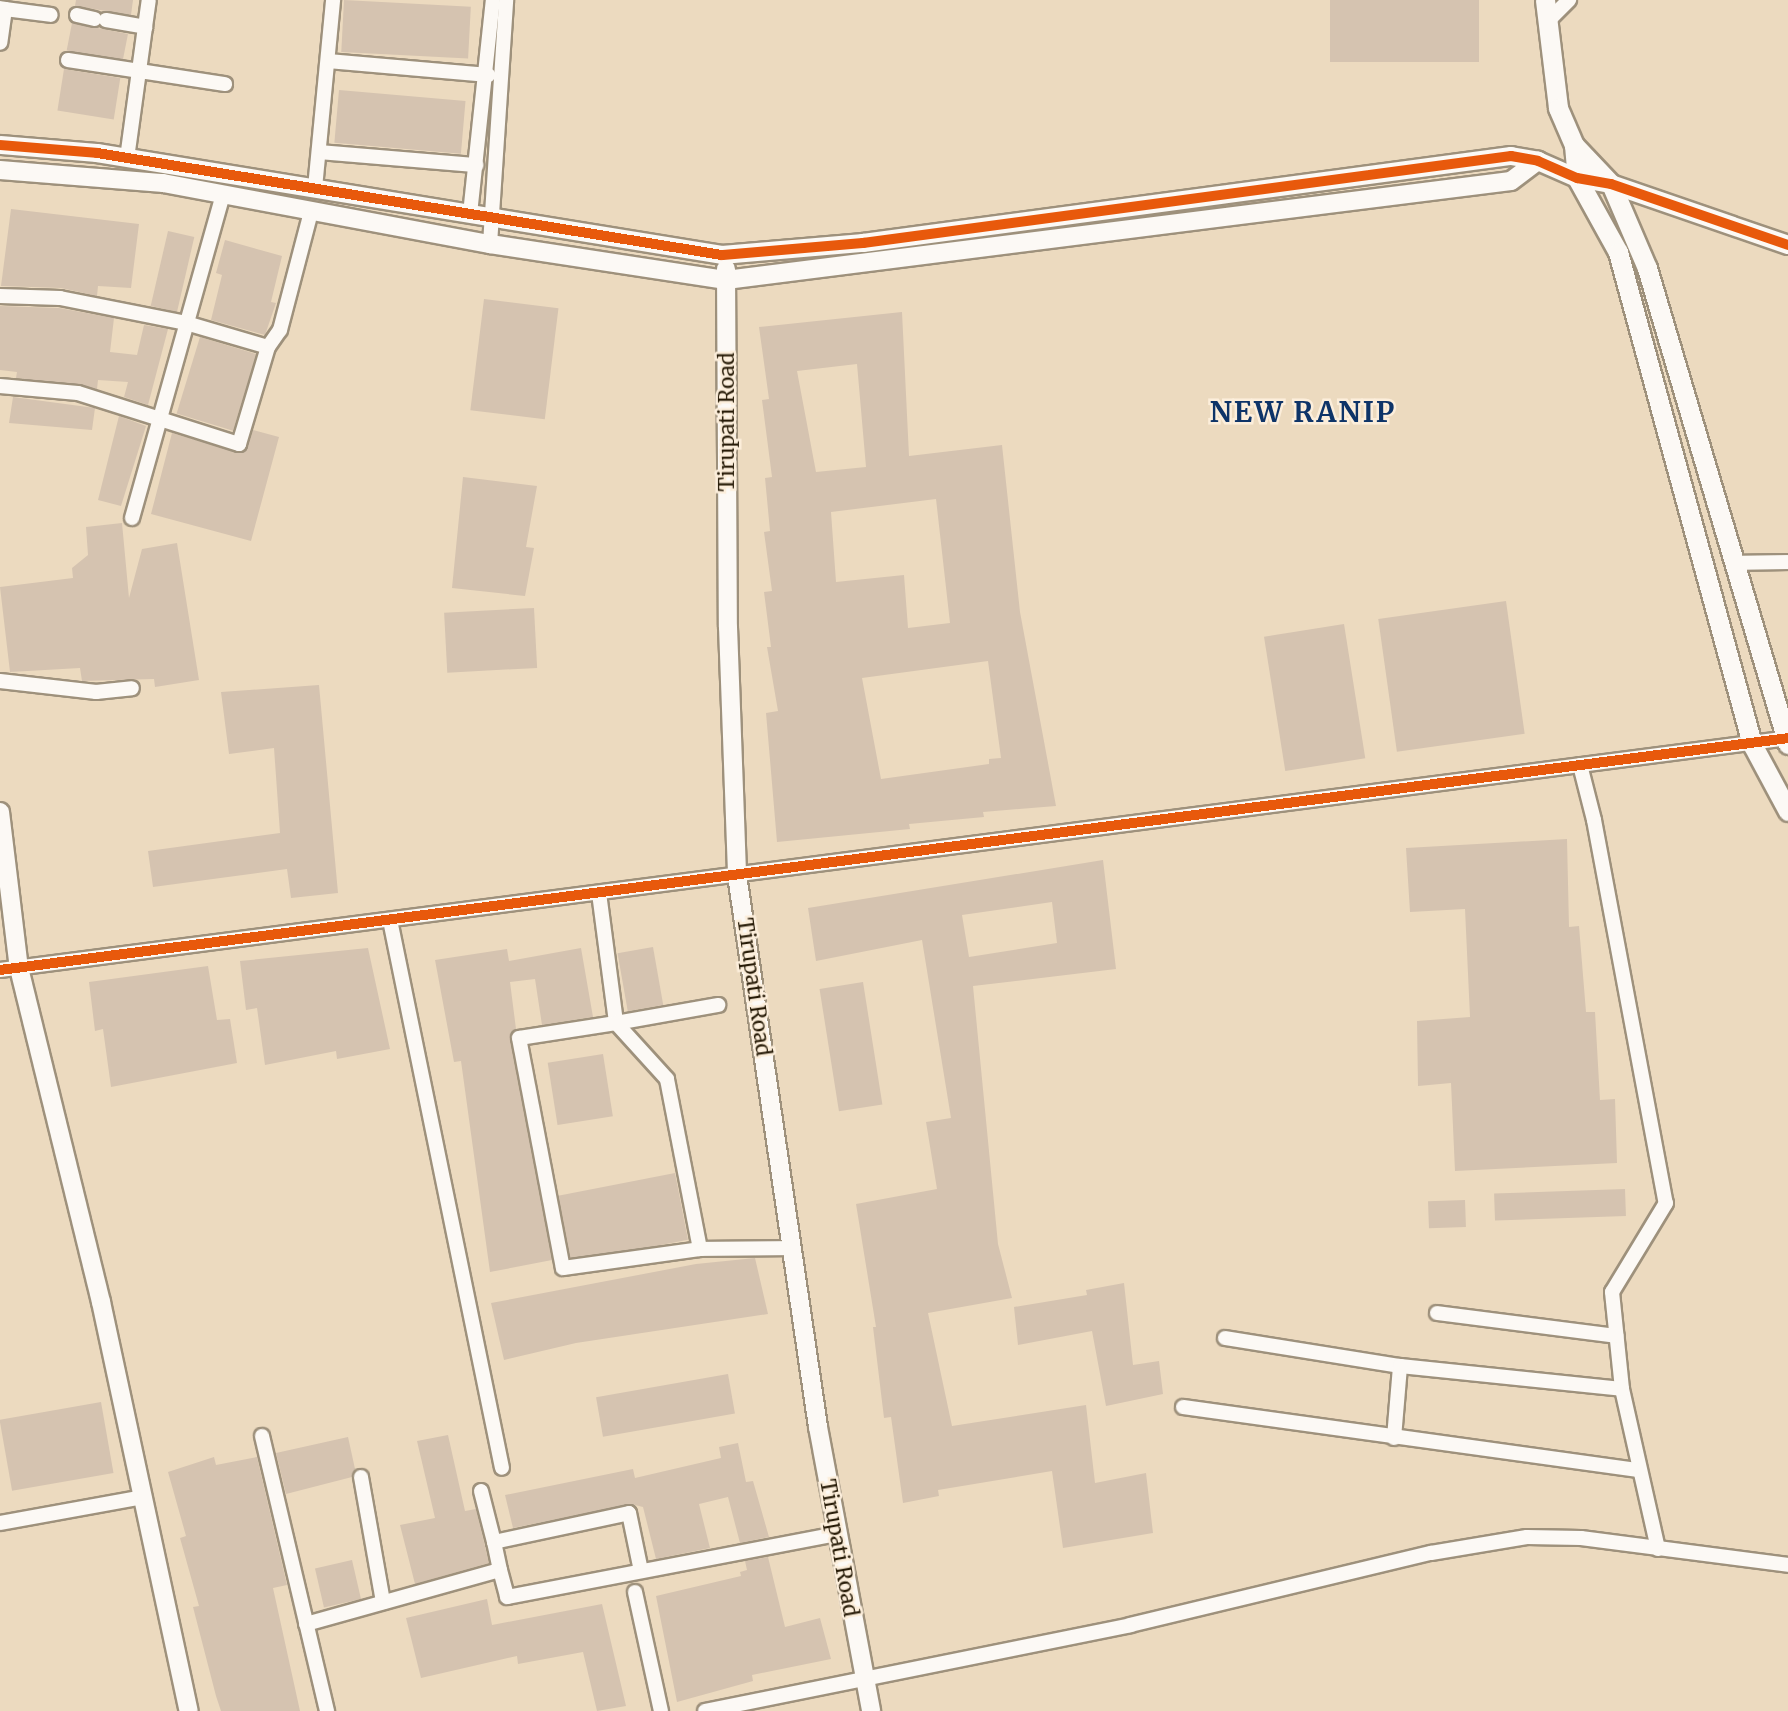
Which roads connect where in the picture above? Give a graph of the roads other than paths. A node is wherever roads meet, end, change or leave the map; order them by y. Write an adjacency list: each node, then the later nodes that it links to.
1 (149, 0): 11 (street)
2 (333, 0): 14 (street)
3 (494, 0): 16 (street)
4 (506, 0): 31 (street)
5 (1545, 0): 10 (main road)
6 (1569, 0): 10 (street)
7 (2, 8): 8 (street); 12 (street)
8 (51, 15)
9 (77, 15): 11 (street)
10 (1548, 21): 19 (main road)
11 (145, 27): 15 (street)
12 (0, 43)
13 (68, 60): 15 (street)
14 (328, 61): 16 (street); 20 (street)
15 (140, 71): 17 (street); 21 (street)
16 (488, 75): 23 (street)
17 (225, 84)
18 (0, 145): 21 (street)
19 (1574, 145): 25 (main road); 26 (main road)
20 (320, 152): 23 (street); 27 (street)
21 (127, 158): 27 (street)
22 (1538, 161): 25 (street); 34 (street); 35 (street)
23 (476, 165): 30 (street)
24 (0, 170): 28 (street)
25 (1577, 178): 26 (street); 47 (main road)
26 (1611, 184): 33 (street); 43 (main road)
27 (315, 188): 30 (street)
28 (223, 195): 29 (street); 37 (street)
29 (312, 212): 32 (street); 38 (street)
30 (470, 214): 31 (street)
31 (491, 218): 32 (street); 34 (street)
32 (490, 244): 35 (street)
33 (1788, 245)
34 (726, 255): 35 (street, Tirupati Road)
35 (726, 280): 51 (street, Tirupati Road)
36 (0, 296): 37 (street)
37 (186, 323): 38 (street); 40 (street)
38 (268, 347): 40 (street)
39 (0, 386): 40 (street)
40 (160, 419): 41 (street)
41 (132, 518)
42 (1788, 562): 43 (street)
43 (1733, 563): 46 (main road)
44 (0, 681): 45 (street)
45 (132, 688)
46 (1787, 740): 47 (street)
47 (1752, 744): 48 (street); 49 (main road)
48 (1580, 765): 51 (street); 61 (street)
49 (1788, 811)
50 (0, 812): 54 (street)
51 (737, 875): 52 (street); 58 (street, Tirupati Road)
52 (599, 892): 53 (street); 57 (street)
53 (390, 920): 54 (street); 68 (street)
54 (19, 968): 55 (street); 72 (street)
55 (0, 970)
56 (718, 1005): 57 (street)
57 (616, 1023): 59 (street); 59 (street)
58 (792, 1248): 59 (street); 74 (street, Tirupati Road)
59 (700, 1249)
60 (1437, 1313): 61 (street)
61 (1616, 1336): 64 (street)
62 (1224, 1338): 63 (street)
63 (1400, 1366): 64 (street); 67 (street)
64 (1622, 1389): 69 (street)
65 (1183, 1406): 67 (street)
66 (262, 1436): 82 (street)
67 (1394, 1438): 69 (street)
68 (502, 1468)
69 (1639, 1470): 76 (street)
70 (361, 1477): 81 (street)
71 (481, 1491): 75 (street)
72 (143, 1497): 73 (street); 84 (street)
73 (0, 1522)
74 (837, 1534): 79 (street); 83 (street, Tirupati Road)
75 (494, 1542): 78 (street); 79 (street)
76 (1658, 1549): 77 (street); 83 (street)
77 (1788, 1565)
78 (500, 1570): 79 (street); 81 (street)
79 (641, 1571)
80 (635, 1592): 86 (street)
81 (383, 1602): 82 (street)
82 (306, 1624): 85 (street)
83 (862, 1680): 87 (street); 88 (street, Tirupati Road)
84 (189, 1711)
85 (327, 1711)
86 (662, 1711)
87 (705, 1711)
88 (871, 1711)

